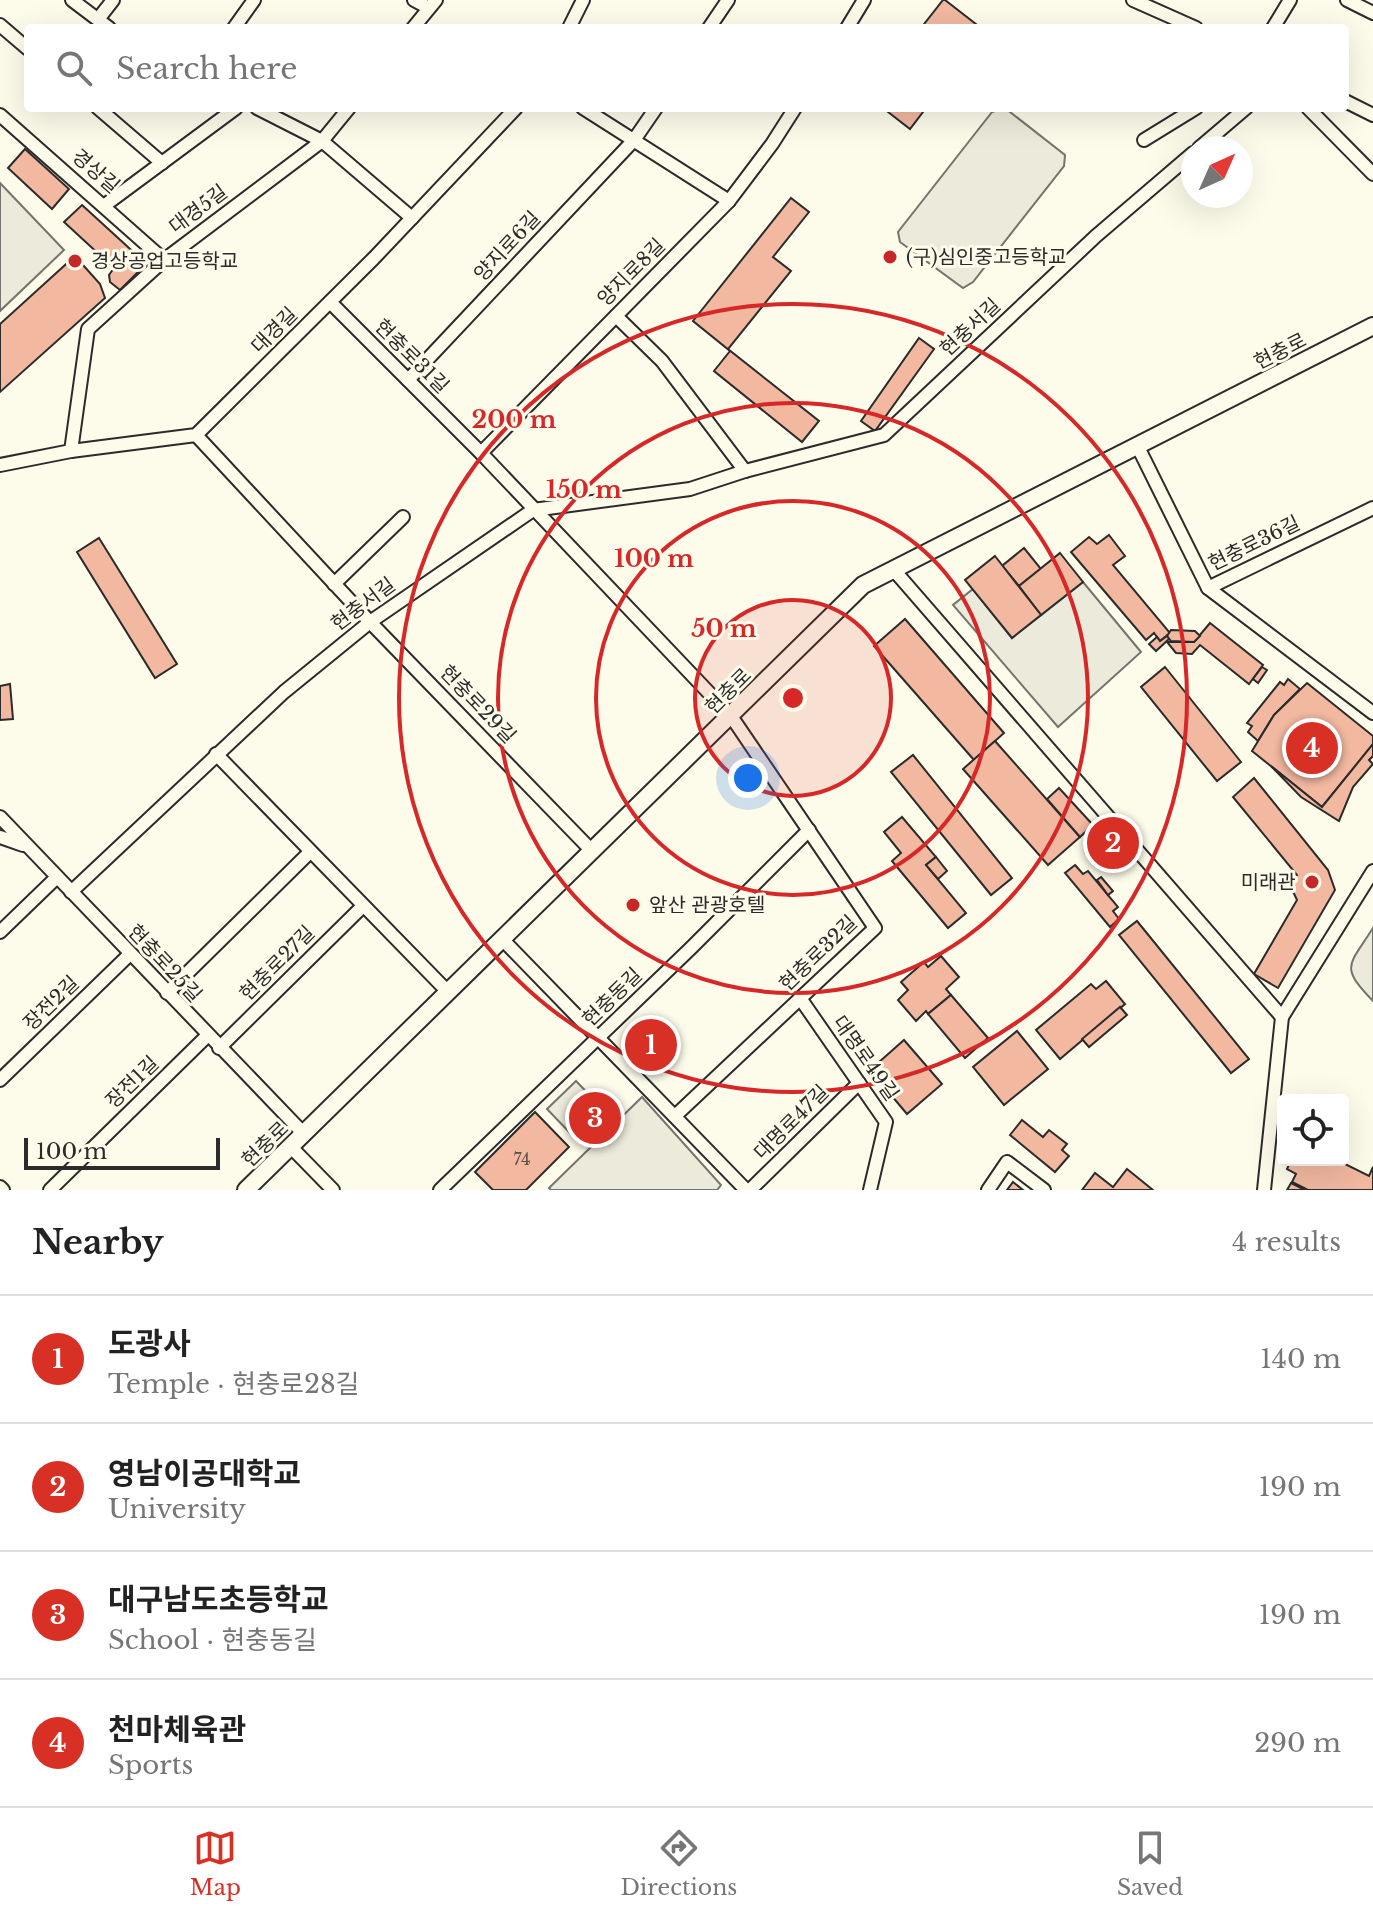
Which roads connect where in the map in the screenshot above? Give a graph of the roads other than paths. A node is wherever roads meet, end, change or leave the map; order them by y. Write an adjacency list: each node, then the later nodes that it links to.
1 (72, 0): 13 (street)
2 (113, 0): 13 (street)
3 (254, 0): 15 (street)
4 (414, 0): 11 (street)
5 (583, 0): 17 (street)
6 (728, 0): 18 (street)
7 (864, 0): 19 (street)
8 (1133, 0): 20 (street)
9 (1290, 0): 21 (street)
10 (1347, 0): 12 (street)
11 (432, 4): 16 (street)
12 (1373, 13)
13 (99, 18): 14 (street)
14 (105, 24)
15 (237, 24)
16 (416, 24)
17 (571, 24)
18 (712, 24)
19 (849, 24)
20 (1187, 24)
21 (1275, 24)
22 (0, 25): 23 (street)
23 (24, 46)
24 (1349, 103): 37 (street)
25 (103, 112): 42 (street)
26 (231, 112): 42 (street)
27 (265, 112): 41 (street)
28 (346, 112): 41 (street, 대경5길)
29 (512, 112): 47 (street, 대경길)
30 (589, 112): 39 (street)
31 (653, 112): 39 (street, 양지로6길)
32 (792, 112): 45 (street, 양지로8길)
33 (1190, 112): 40 (street)
34 (1241, 112): 38 (street)
35 (1312, 112): 44 (street)
36 (0, 115): 46 (street, 경상길)
37 (1373, 115)
38 (1213, 136)
39 (634, 140): 45 (street); 52 (street, 양지로6길)
40 (1144, 140)
41 (322, 141): 47 (street); 48 (street, 대경5길)
42 (162, 163): 46 (street)
43 (1181, 163): 58 (street, 현충서길)
44 (1373, 174)
45 (729, 201): 50 (street, 양지로8길)
46 (105, 205): 48 (street, 경상길)
47 (412, 218): 49 (street, 대경길)
48 (164, 260): 55 (street, 대경5길)
49 (330, 302): 52 (street, 현충로31길); 53 (street, 대경길)
50 (616, 316): 56 (street, 양지로8길); 58 (street)
51 (1373, 326): 54 (main road, 현충로)
52 (408, 380): 56 (street, 현충로31길)
53 (196, 435): 55 (street); 63 (street, 현충로29길)
54 (1138, 447): 62 (main road, 현충로); 64 (street, 현충로36길)
55 (71, 451): 57 (street)
56 (481, 453): 60 (street, 현충로31길)
57 (0, 465)
58 (745, 471): 60 (street, 현충서길)
59 (1373, 508): 64 (street, 현충로36길)
60 (533, 510): 65 (street, 현충서길); 67 (street, 현충로31길)
61 (403, 517): 63 (street)
62 (893, 569): 67 (main road, 현충로); 85 (street)
63 (334, 584): 65 (street, 현충로29길)
64 (1208, 588): 66 (street)
65 (370, 622): 68 (street, 현충서길); 74 (street, 현충로29길)
66 (1373, 713)
67 (731, 716): 70 (street, 현충로32길); 74 (main road, 현충로)
68 (216, 754): 73 (street); 77 (street, 현충서길)
69 (0, 817): 72 (street, 현충로25길)
70 (809, 830): 84 (street, 현충로32길); 87 (street, 현충동길)
71 (0, 837): 72 (street)
72 (27, 846): 76 (street, 현충로25길)
73 (310, 852): 78 (street); 82 (street)
74 (593, 852): 80 (main road, 현충로)
75 (1373, 871): 85 (street)
76 (57, 877): 77 (street, 현충로25길); 79 (street)
77 (71, 892): 81 (street, 현충로25길)
78 (363, 906): 83 (street); 88 (street, 현충로27길)
79 (0, 932)
80 (503, 940): 83 (main road, 현충로); 87 (street)
81 (130, 954): 82 (street, 현충로25길); 89 (street, 장전2길)
82 (167, 993): 86 (street, 현충로25길)
83 (449, 993): 92 (main road, 현충로)
84 (800, 998): 90 (street, 대명로49길); 91 (street, 현충로32길)
85 (1282, 1017): 102 (street)
86 (207, 1036): 88 (street, 현충로25길); 94 (street, 장전1길)
87 (598, 1038): 91 (street); 97 (street, 현충동길)
88 (219, 1048): 92 (street, 현충로25길)
89 (0, 1080)
90 (859, 1083): 98 (street, 대명로47길); 99 (street, 대명로49길)
91 (675, 1116): 98 (street)
92 (304, 1134): 93 (main road, 현충로)
93 (291, 1147): 95 (main road, 현충로); 96 (street)
94 (50, 1190)
95 (246, 1190)
96 (333, 1190)
97 (440, 1190)
98 (748, 1190)
99 (870, 1190)
100 (988, 1190): 101 (street)
101 (1044, 1190)
102 (1264, 1190)

